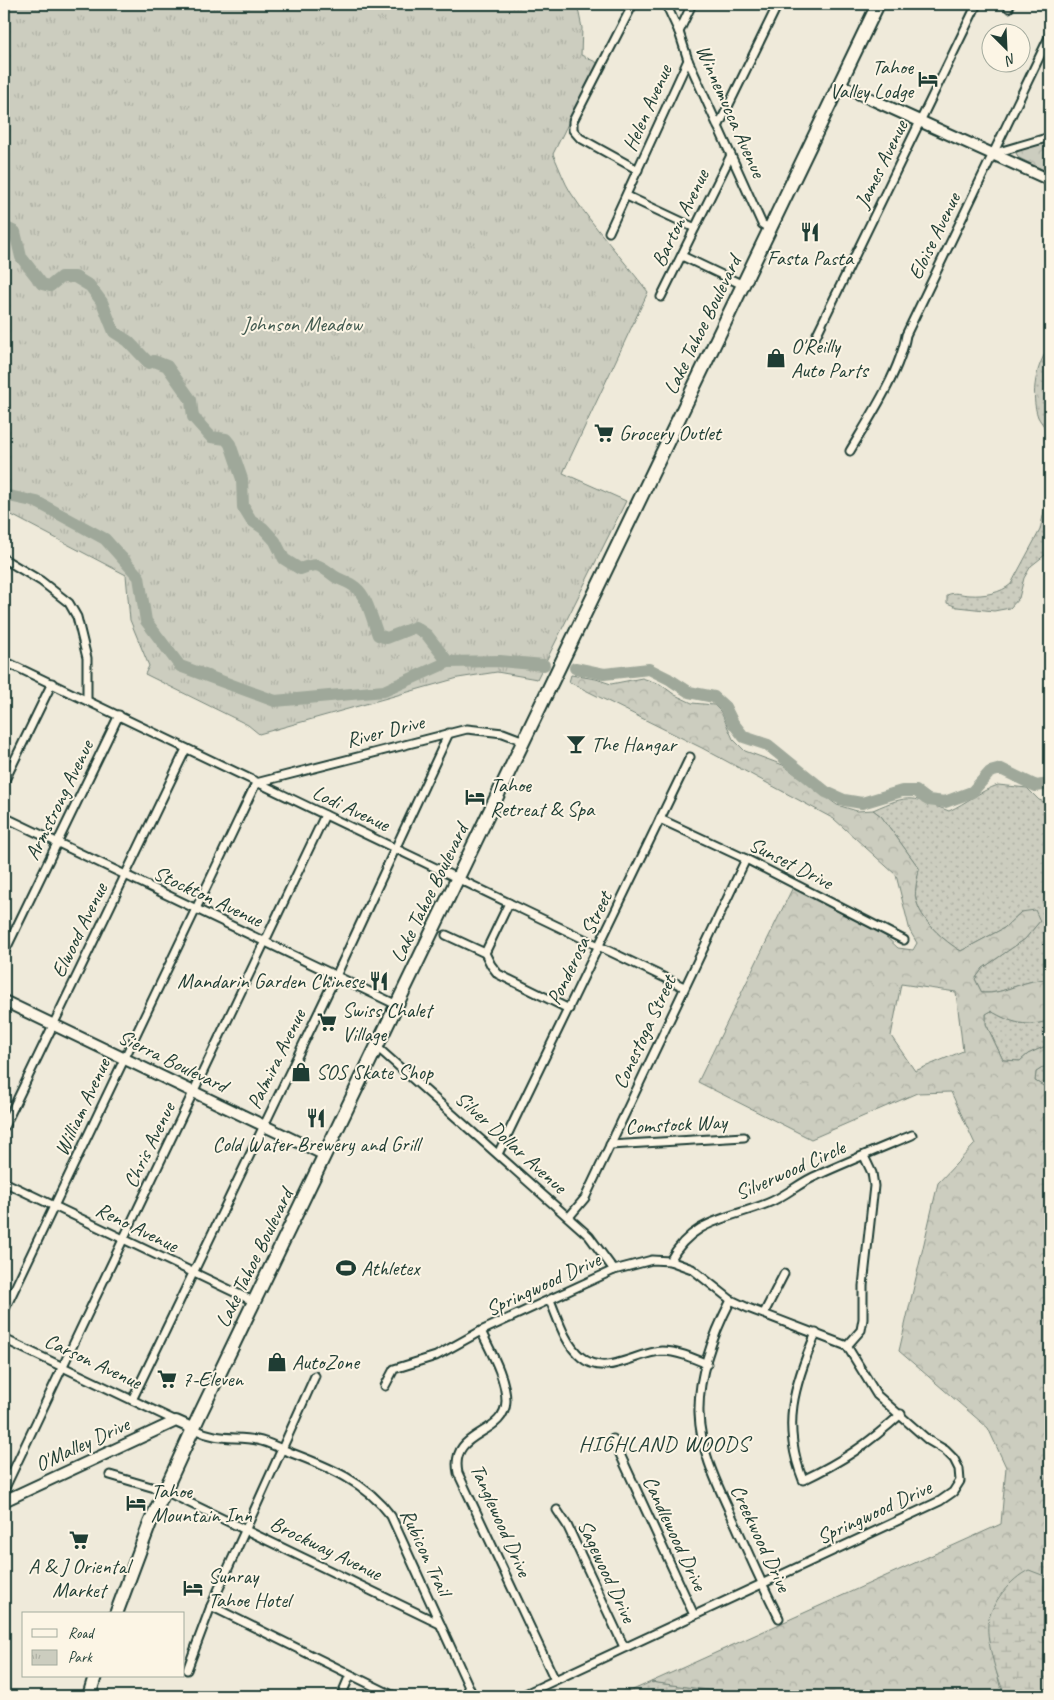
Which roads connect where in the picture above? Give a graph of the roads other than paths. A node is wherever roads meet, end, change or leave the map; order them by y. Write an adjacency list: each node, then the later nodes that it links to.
1 (632, 4): 16 (street)
2 (666, 4): 7 (street, Winnemucca Avenue)
3 (692, 4): 7 (street)
4 (778, 4): 12 (street)
5 (878, 4): 10 (highway, Lake Tahoe Boulevard)
6 (976, 4): 11 (street, James Avenue)
7 (679, 32): 9 (street, Winnemucca Avenue)
8 (1050, 35): 14 (street, Eloise Avenue)
9 (688, 60): 12 (street, Winnemucca Avenue); 16 (street, Helen Avenue)
10 (840, 85): 11 (street); 20 (highway, Lake Tahoe Boulevard)
11 (922, 121): 14 (street); 25 (street, James Avenue)
12 (718, 127): 15 (street, Winnemucca Avenue)
13 (1050, 137): 14 (street)
14 (995, 154): 17 (street); 26 (street, Eloise Avenue)
15 (731, 155): 19 (street, Barton Avenue); 20 (street, Winnemucca Avenue)
16 (638, 170): 18 (street, Helen Avenue)
17 (1050, 180)
18 (627, 196): 19 (street); 21 (street, Helen Avenue)
19 (695, 228): 22 (street, Barton Avenue)
20 (770, 228): 23 (highway, Lake Tahoe Boulevard)
21 (609, 232)
22 (682, 256): 23 (street); 24 (street, Barton Avenue)
23 (743, 286): 33 (highway, Lake Tahoe Boulevard)
24 (661, 297)
25 (815, 338)
26 (850, 451)
27 (4, 559): 30 (street)
28 (4, 660): 29 (street, Lodi Avenue)
29 (52, 684): 30 (street, Lodi Avenue); 36 (street)
30 (87, 700): 31 (street, Lodi Avenue)
31 (119, 715): 34 (street, Lodi Avenue); 41 (street, Armstrong Avenue)
32 (449, 733): 33 (street, River Drive); 37 (street, River Drive); 42 (street, Palmira Avenue)
33 (524, 741): 45 (highway, Lake Tahoe Boulevard)
34 (186, 748): 37 (street, Lodi Avenue); 44 (street, Elwood Avenue)
35 (690, 757): 40 (street, Ponderosa Street)
36 (4, 782)
37 (256, 782): 38 (street, Lodi Avenue); 47 (street, William Avenue)
38 (325, 815): 42 (street, Lodi Avenue); 50 (street, Chris Avenue)
39 (4, 817): 41 (street, Stockton Avenue)
40 (660, 819): 43 (street, Sunset Drive); 51 (street, Ponderosa Street)
41 (57, 844): 44 (street, Stockton Avenue); 52 (street, Armstrong Avenue)
42 (394, 848): 45 (street, Lodi Avenue); 54 (street, Palmira Avenue)
43 (746, 859): 49 (street, Sunset Drive); 55 (street, Conestoga Street)
44 (125, 876): 47 (street, Stockton Avenue); 59 (street, Elwood Avenue)
45 (458, 878): 46 (street, Lodi Avenue); 57 (highway, Lake Tahoe Boulevard)
46 (509, 903): 51 (street, Lodi Avenue); 53 (street)
47 (194, 909): 50 (street, Stockton Avenue); 61 (street, William Avenue)
48 (446, 935): 53 (street)
49 (904, 940)
50 (265, 942): 54 (street, Stockton Avenue); 62 (street, Chris Avenue)
51 (600, 946): 55 (street, Lodi Avenue); 58 (street, Ponderosa Street)
52 (4, 953)
53 (485, 953): 58 (street)
54 (336, 976): 57 (street, Stockton Avenue); 63 (street, Palmira Avenue)
55 (684, 987): 67 (street, Conestoga Street)
56 (4, 1001): 59 (street, Sierra Boulevard)
57 (397, 1005): 60 (highway, Lake Tahoe Boulevard)
58 (570, 1008): 68 (street, Ponderosa Street)
59 (53, 1025): 61 (street, Sierra Boulevard); 64 (street, Elwood Avenue)
60 (377, 1047): 68 (street, Silver Dollar Avenue); 69 (highway, Lake Tahoe Boulevard)
61 (124, 1059): 62 (street, Sierra Boulevard); 72 (street, William Avenue)
62 (193, 1092): 63 (street, Sierra Boulevard); 74 (street, Chris Avenue)
63 (264, 1126): 69 (street, Sierra Boulevard); 77 (street, Palmira Avenue)
64 (4, 1127)
65 (912, 1134): 70 (street)
66 (744, 1137): 67 (street, Comstock Way)
67 (610, 1145): 73 (street, Conestoga Street)
68 (498, 1154): 73 (street, Silver Dollar Avenue)
69 (325, 1155): 81 (highway, Lake Tahoe Boulevard)
70 (864, 1156): 75 (street, Silverwood Circle); 87 (street, Silverwood Circle)
71 (4, 1182): 72 (street, Reno Avenue)
72 (55, 1206): 74 (street, Reno Avenue); 82 (street, William Avenue)
73 (569, 1217): 76 (street, Silver Dollar Avenue)
74 (123, 1239): 77 (street, Reno Avenue); 89 (street, Chris Avenue)
75 (670, 1261): 76 (street, Springwood Drive); 80 (street, Springwood Drive)
76 (614, 1270): 79 (street, Springwood Drive)
77 (192, 1273): 81 (street, Reno Avenue); 92 (street, Palmira Avenue)
78 (784, 1274): 83 (street)
79 (550, 1300): 84 (street, Springwood Drive); 88 (street)
80 (731, 1300): 83 (street, Springwood Drive); 88 (street, Creekwood Drive)
81 (255, 1302): 95 (highway, Lake Tahoe Boulevard)
82 (4, 1312)
83 (764, 1313): 85 (street, Springwood Drive)
84 (481, 1331): 91 (street, Springwood Drive); 114 (street, Tanglewood Drive)
85 (816, 1333): 87 (street, Springwood Drive); 93 (street)
86 (4, 1339): 89 (street, Carson Avenue)
87 (847, 1346): 93 (street, Springwood Drive)
88 (707, 1364): 104 (street, Creekwood Drive)
89 (63, 1367): 92 (street, Carson Avenue); 99 (street, Chris Avenue)
90 (314, 1376): 97 (street)
91 (385, 1386)
92 (132, 1400): 94 (street, Carson Avenue)
93 (901, 1414): 104 (street, Springwood Drive)
94 (176, 1421): 95 (street, Carson Avenue); 101 (street, O'Malley Drive)
95 (194, 1429): 97 (street, Rubicon Trail); 100 (highway, Lake Tahoe Boulevard)
96 (613, 1439): 107 (street, Candlewood Drive)
97 (282, 1449): 103 (street); 109 (street, Rubicon Trail)
98 (110, 1475): 100 (street, Brockway Avenue)
99 (4, 1490)
100 (165, 1491): 103 (street, Brockway Avenue); 106 (highway, Lake Tahoe Boulevard)
101 (4, 1501)
102 (557, 1510): 110 (street, Sagewood Drive)
103 (246, 1528): 105 (street); 109 (street, Brockway Avenue)
104 (762, 1583): 107 (street, Springwood Drive); 108 (street, Creekwood Drive)
105 (211, 1606): 111 (street); 112 (street)
106 (117, 1612)
107 (694, 1615): 110 (street, Springwood Drive)
108 (779, 1618)
109 (441, 1625): 118 (street, Rubicon Trail)
110 (624, 1647): 114 (street, Springwood Drive)
111 (187, 1670)
112 (350, 1675): 116 (street); 117 (street)
113 (94, 1678): 115 (highway)
114 (555, 1680): 119 (street, Springwood Drive)
115 (89, 1696)
116 (341, 1696)
117 (394, 1696)
118 (474, 1696)
119 (521, 1696)

